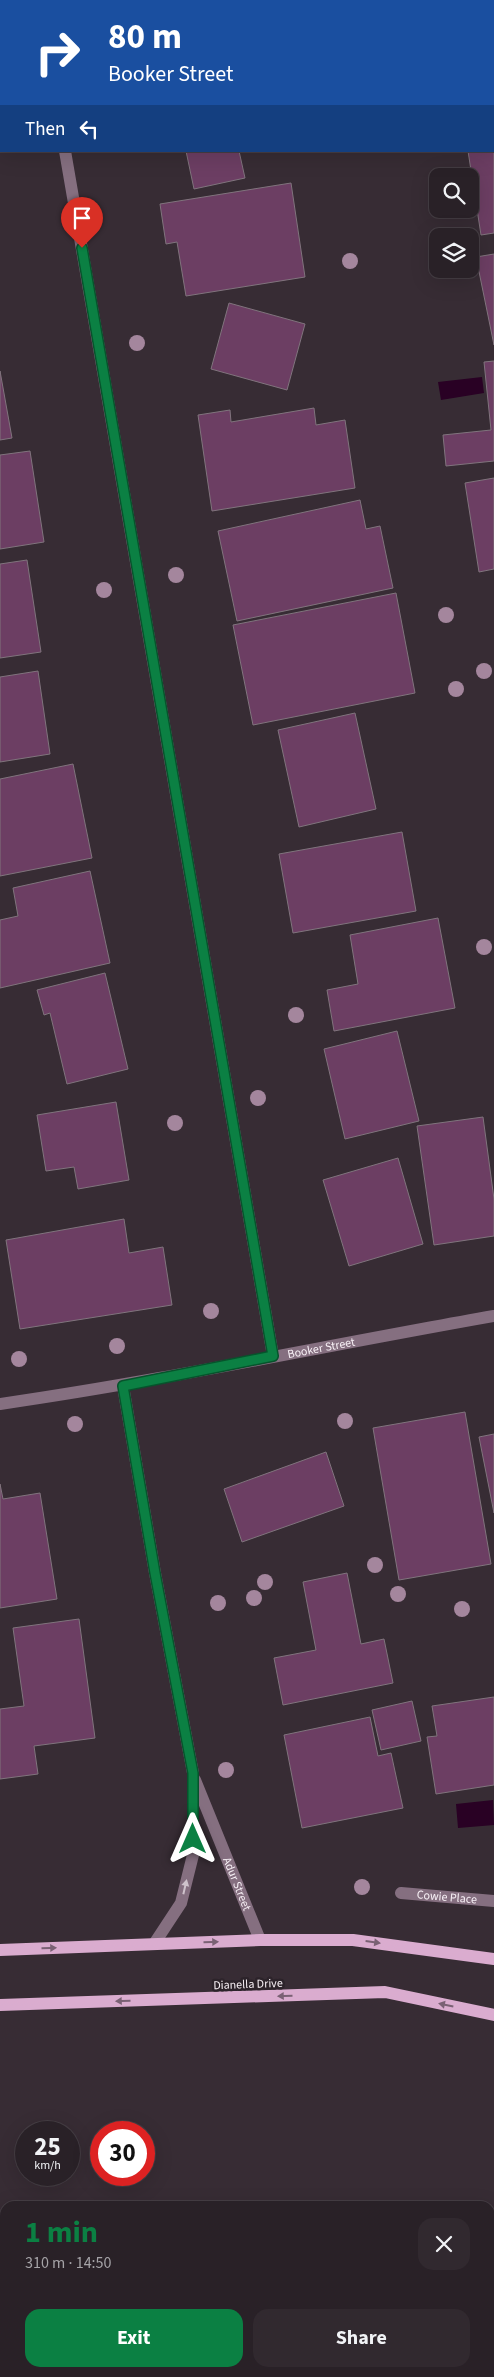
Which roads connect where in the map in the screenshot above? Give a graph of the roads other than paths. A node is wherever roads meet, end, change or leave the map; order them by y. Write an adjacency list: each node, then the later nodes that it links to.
1 (65, 152): 3 (street)
2 (494, 1316): 3 (street, Booker Street)
3 (273, 1356): 4 (street, Booker Street)
4 (123, 1386): 5 (street, Booker Street); 6 (street, Adur Street)
5 (0, 1404)
6 (193, 1773): 9 (street, Adur Street); 10 (street, Adur Street, one-way to 6)
7 (401, 1893): 8 (street, Cowie Place)
8 (494, 1901)
9 (260, 1940): 10 (main road, one-way to 9); 12 (main road, one-way to 12)
10 (154, 1944): 11 (main road, one-way to 10)
11 (0, 1950)
12 (494, 1959)
13 (0, 2004): 14 (main road, Dianella Drive, one-way to 13)
14 (494, 2015)

